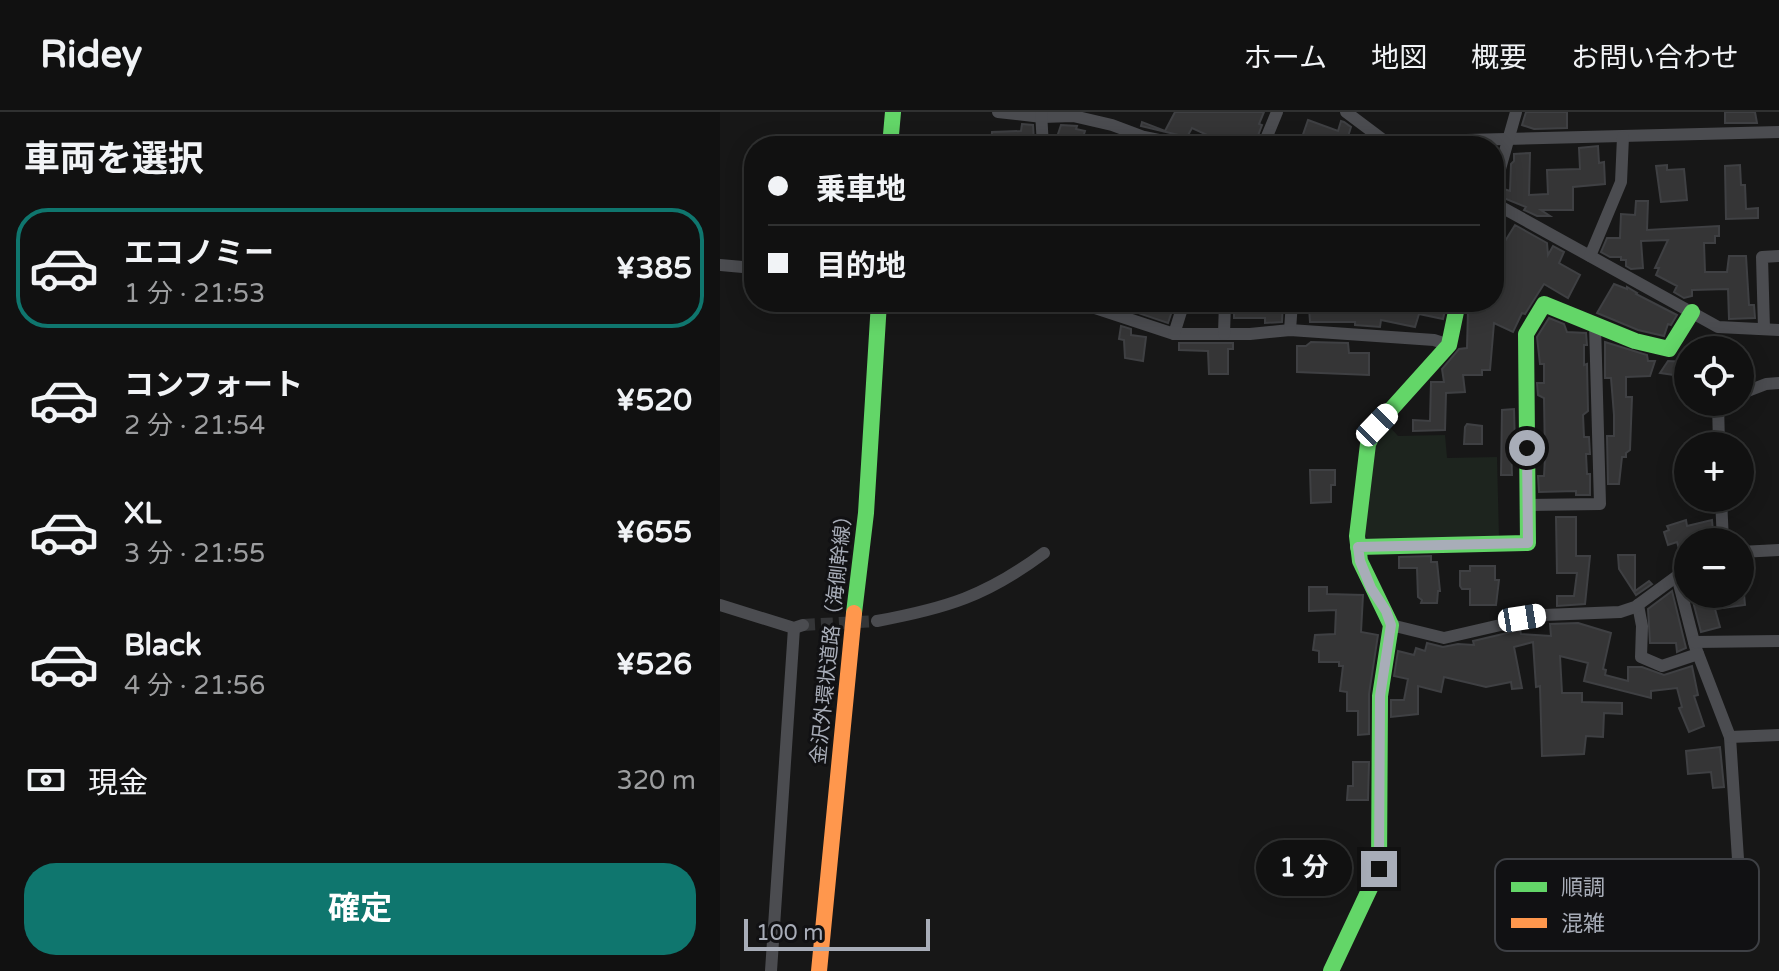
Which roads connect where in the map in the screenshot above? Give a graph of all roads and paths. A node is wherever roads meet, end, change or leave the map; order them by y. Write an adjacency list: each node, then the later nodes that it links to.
1 (893, 112): 9 (street)
2 (998, 112): 6 (street)
3 (1277, 112): 12 (street)
4 (1346, 112): 13 (street)
5 (1516, 112): 16 (street)
6 (1042, 114): 7 (street); 10 (street)
7 (1113, 118): 11 (street)
8 (1779, 132): 14 (street)
9 (891, 136)
10 (1043, 136)
11 (1142, 136)
12 (1267, 136)
13 (1375, 136)
14 (1623, 137): 16 (street); 19 (street)
15 (1504, 140): 16 (street)
16 (1510, 140): 17 (street)
17 (1504, 159)
18 (1504, 209): 19 (street)
19 (1590, 256): 29 (street)
20 (1779, 256): 31 (street)
21 (720, 265): 22 (street)
22 (744, 267)
23 (878, 312): 56 (street, 金沢外環状道路（海側幹線）)
24 (1107, 312): 34 (street)
25 (1181, 312): 34 (street)
26 (1225, 312): 35 (street)
27 (1291, 312): 32 (street)
28 (1456, 312): 36 (street)
29 (1692, 312): 30 (street); 31 (street)
30 (1595, 325): 39 (street); 39 (street)
31 (1764, 329): 33 (street)
32 (1290, 330): 35 (street); 36 (street)
33 (1779, 330)
34 (1174, 334): 35 (street)
35 (1224, 334)
36 (1449, 345): 40 (street)
37 (1779, 383): 38 (street)
38 (1754, 389)
39 (1527, 505): 40 (street)
40 (1358, 547): 49 (street)
41 (1779, 550): 42 (street)
42 (1754, 551)
43 (1044, 553): 48 (street)
44 (1674, 578): 46 (street)
45 (720, 605): 55 (street)
46 (1638, 605): 49 (street); 51 (street)
47 (1689, 608): 51 (street)
48 (877, 621)
49 (1391, 625): 57 (street)
50 (1779, 641): 51 (street)
51 (1696, 648): 53 (street)
52 (1779, 735): 53 (street)
53 (1730, 737): 54 (street)
54 (1738, 859)
55 (771, 971)
56 (819, 971)
57 (1331, 971)

